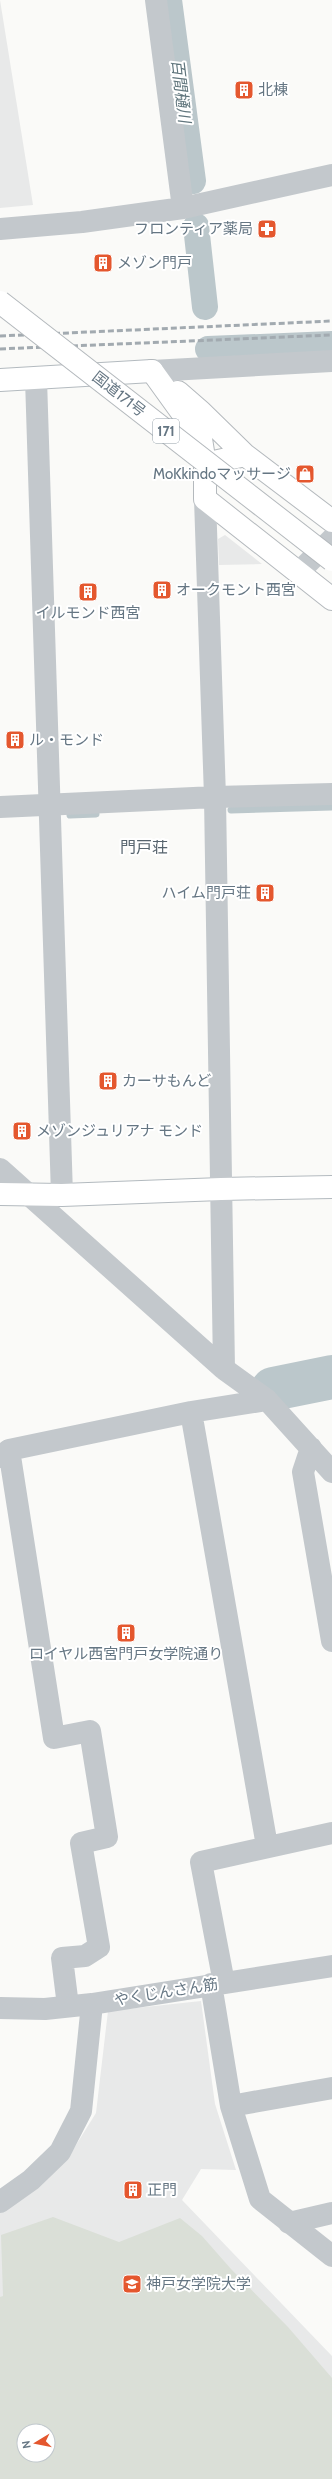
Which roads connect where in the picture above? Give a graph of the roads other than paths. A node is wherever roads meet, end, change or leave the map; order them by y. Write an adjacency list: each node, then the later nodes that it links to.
1 (156, 0): 3 (street)
2 (332, 175): 3 (street)
3 (183, 208): 4 (street)
4 (0, 229)
5 (0, 302): 15 (main road, 国道171号 / 171, bridge)
6 (332, 361): 7 (street)
7 (152, 371): 8 (main road); 10 (main road, 171); 11 (main road, 171)
8 (36, 379): 9 (main road); 20 (street)
9 (0, 380)
10 (245, 455): 11 (main road); 13 (main road, 171)
11 (205, 464): 12 (main road, 171)
12 (205, 499): 16 (main road); 19 (street)
13 (332, 521)
14 (332, 539): 16 (street)
15 (332, 560)
16 (299, 572): 17 (main road)
17 (332, 600)
18 (332, 794): 19 (street)
19 (215, 797): 20 (street); 24 (street)
20 (50, 805): 21 (street); 27 (street)
21 (0, 807)
22 (0, 1169): 26 (street)
23 (332, 1187): 24 (main road)
24 (221, 1189): 27 (main road); 28 (street)
25 (0, 1194): 26 (main road)
26 (26, 1194): 27 (main road); 28 (street)
27 (62, 1195)
28 (224, 1369): 29 (street)
29 (267, 1400): 30 (street); 31 (street)
30 (191, 1412): 32 (street); 36 (street)
31 (311, 1448): 33 (street); 34 (street)
32 (5, 1454): 40 (street)
33 (332, 1472)
34 (332, 1641)
35 (332, 1833): 36 (street)
36 (267, 1846): 38 (street)
37 (332, 1966): 38 (street, やくじんさん筋)
38 (218, 1984): 39 (street, やくじんさん筋); 43 (street)
39 (92, 2004): 40 (street, やくじんさん筋); 44 (street)
40 (68, 2006): 41 (street, やくじんさん筋)
41 (0, 2008)
42 (332, 2088): 43 (street)
43 (231, 2106): 46 (street)
44 (0, 2202)
45 (332, 2213): 46 (street)
46 (289, 2223): 47 (street)
47 (332, 2256)

